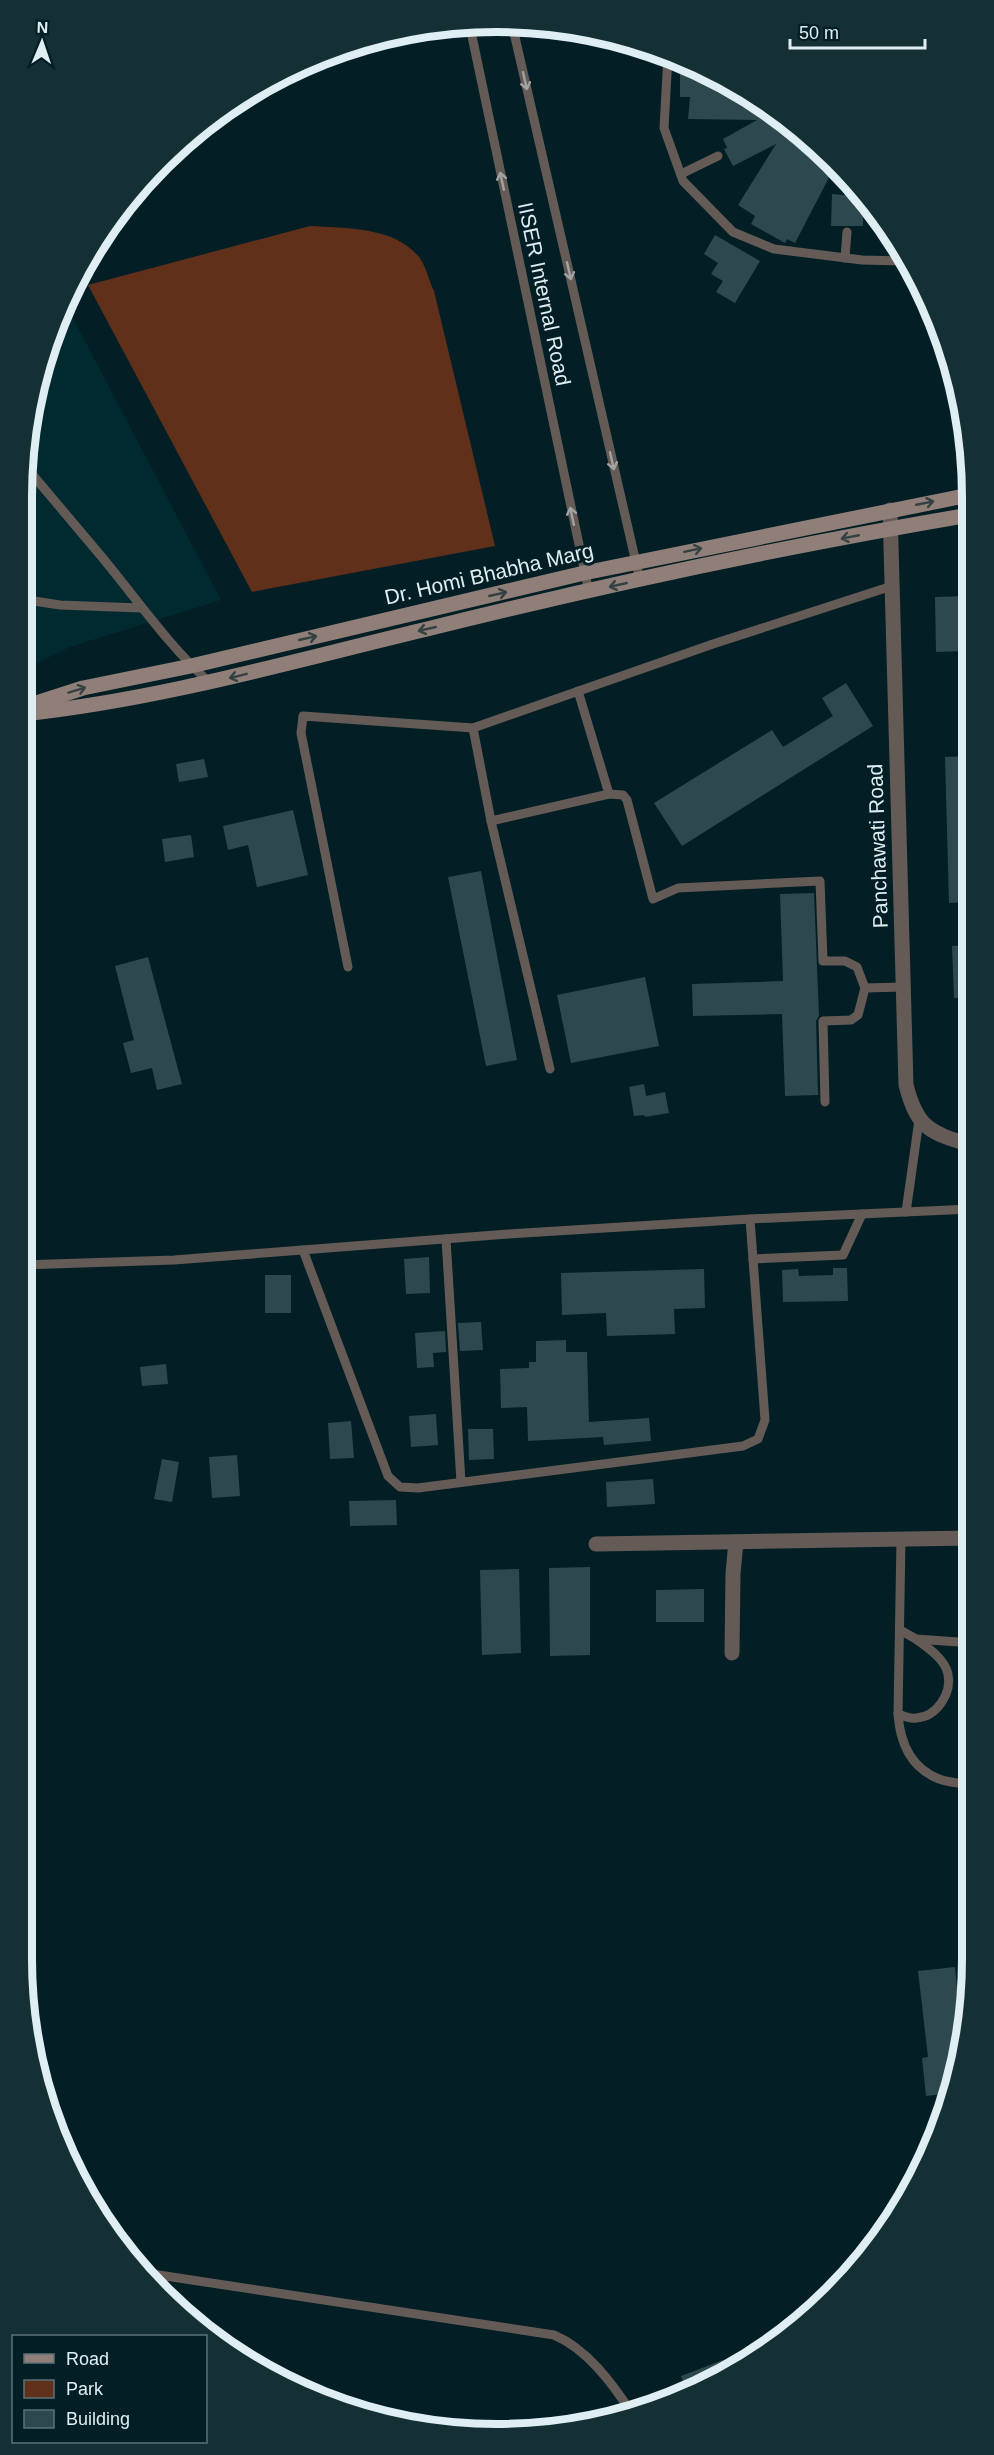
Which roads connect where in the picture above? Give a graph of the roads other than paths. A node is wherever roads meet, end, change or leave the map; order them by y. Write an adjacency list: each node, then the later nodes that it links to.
1 (472, 32): 15 (lane, IISER Internal Road, one-way to 1)
2 (514, 32): 14 (lane, IISER Internal Road, one-way to 14)
3 (668, 64): 5 (lane)
4 (718, 156): 5 (lane)
5 (681, 174): 7 (lane)
6 (847, 232): 7 (lane)
7 (845, 258): 8 (lane)
8 (898, 261)
9 (32, 474): 20 (lane)
10 (962, 496): 11 (main road, Dr. Homi Bhabha Marg, one-way to 10)
11 (890, 510): 13 (street, Panchawati Road); 14 (main road, Dr. Homi Bhabha Marg, one-way to 11)
12 (962, 516): 13 (main road, Dr. Homi Bhabha Marg)
13 (890, 529): 16 (main road, Dr. Homi Bhabha Marg, one-way to 16); 17 (street, Panchawati Road)
14 (635, 562): 15 (main road, Dr. Homi Bhabha Marg); 16 (lane, IISER Internal Road)
15 (584, 573): 18 (lane, IISER Internal Road); 21 (main road, Dr. Homi Bhabha Marg, one-way to 15)
16 (640, 580): 18 (main road, Dr. Homi Bhabha Marg, one-way to 18)
17 (892, 586): 23 (lane); 30 (street, Panchawati Road)
18 (589, 592): 22 (main road, Dr. Homi Bhabha Marg, one-way to 22)
19 (32, 600): 20 (lane)
20 (141, 608): 21 (lane)
21 (191, 666): 22 (lane); 24 (main road, Dr. Homi Bhabha Marg, one-way to 21)
22 (210, 683): 25 (main road, Dr. Homi Bhabha Marg)
23 (578, 691): 26 (lane); 27 (lane)
24 (32, 704)
25 (32, 713)
26 (473, 728): 28 (lane); 29 (lane)
27 (609, 794): 28 (lane); 31 (lane)
28 (491, 821): 32 (lane)
29 (348, 967)
30 (903, 987): 31 (lane); 34 (street, Panchawati Road)
31 (865, 988): 33 (lane)
32 (550, 1069)
33 (825, 1102)
34 (919, 1120): 35 (street); 37 (lane)
35 (962, 1142)
36 (962, 1209): 37 (lane)
37 (906, 1212): 38 (lane)
38 (862, 1214): 39 (lane); 42 (lane)
39 (750, 1219): 40 (lane); 42 (lane)
40 (446, 1239): 41 (lane); 44 (lane)
41 (303, 1250): 43 (lane); 44 (lane)
42 (753, 1259): 44 (lane)
43 (32, 1265)
44 (461, 1482)
45 (962, 1538): 46 (street)
46 (901, 1539): 47 (street); 49 (lane)
47 (736, 1542): 48 (street); 52 (street)
48 (596, 1544)
49 (900, 1630): 50 (lane); 53 (lane)
50 (916, 1639): 51 (lane); 53 (lane)
51 (962, 1641)
52 (732, 1653)
53 (898, 1714): 54 (lane)
54 (962, 1783)
55 (155, 2273): 56 (lane)
56 (626, 2405)

